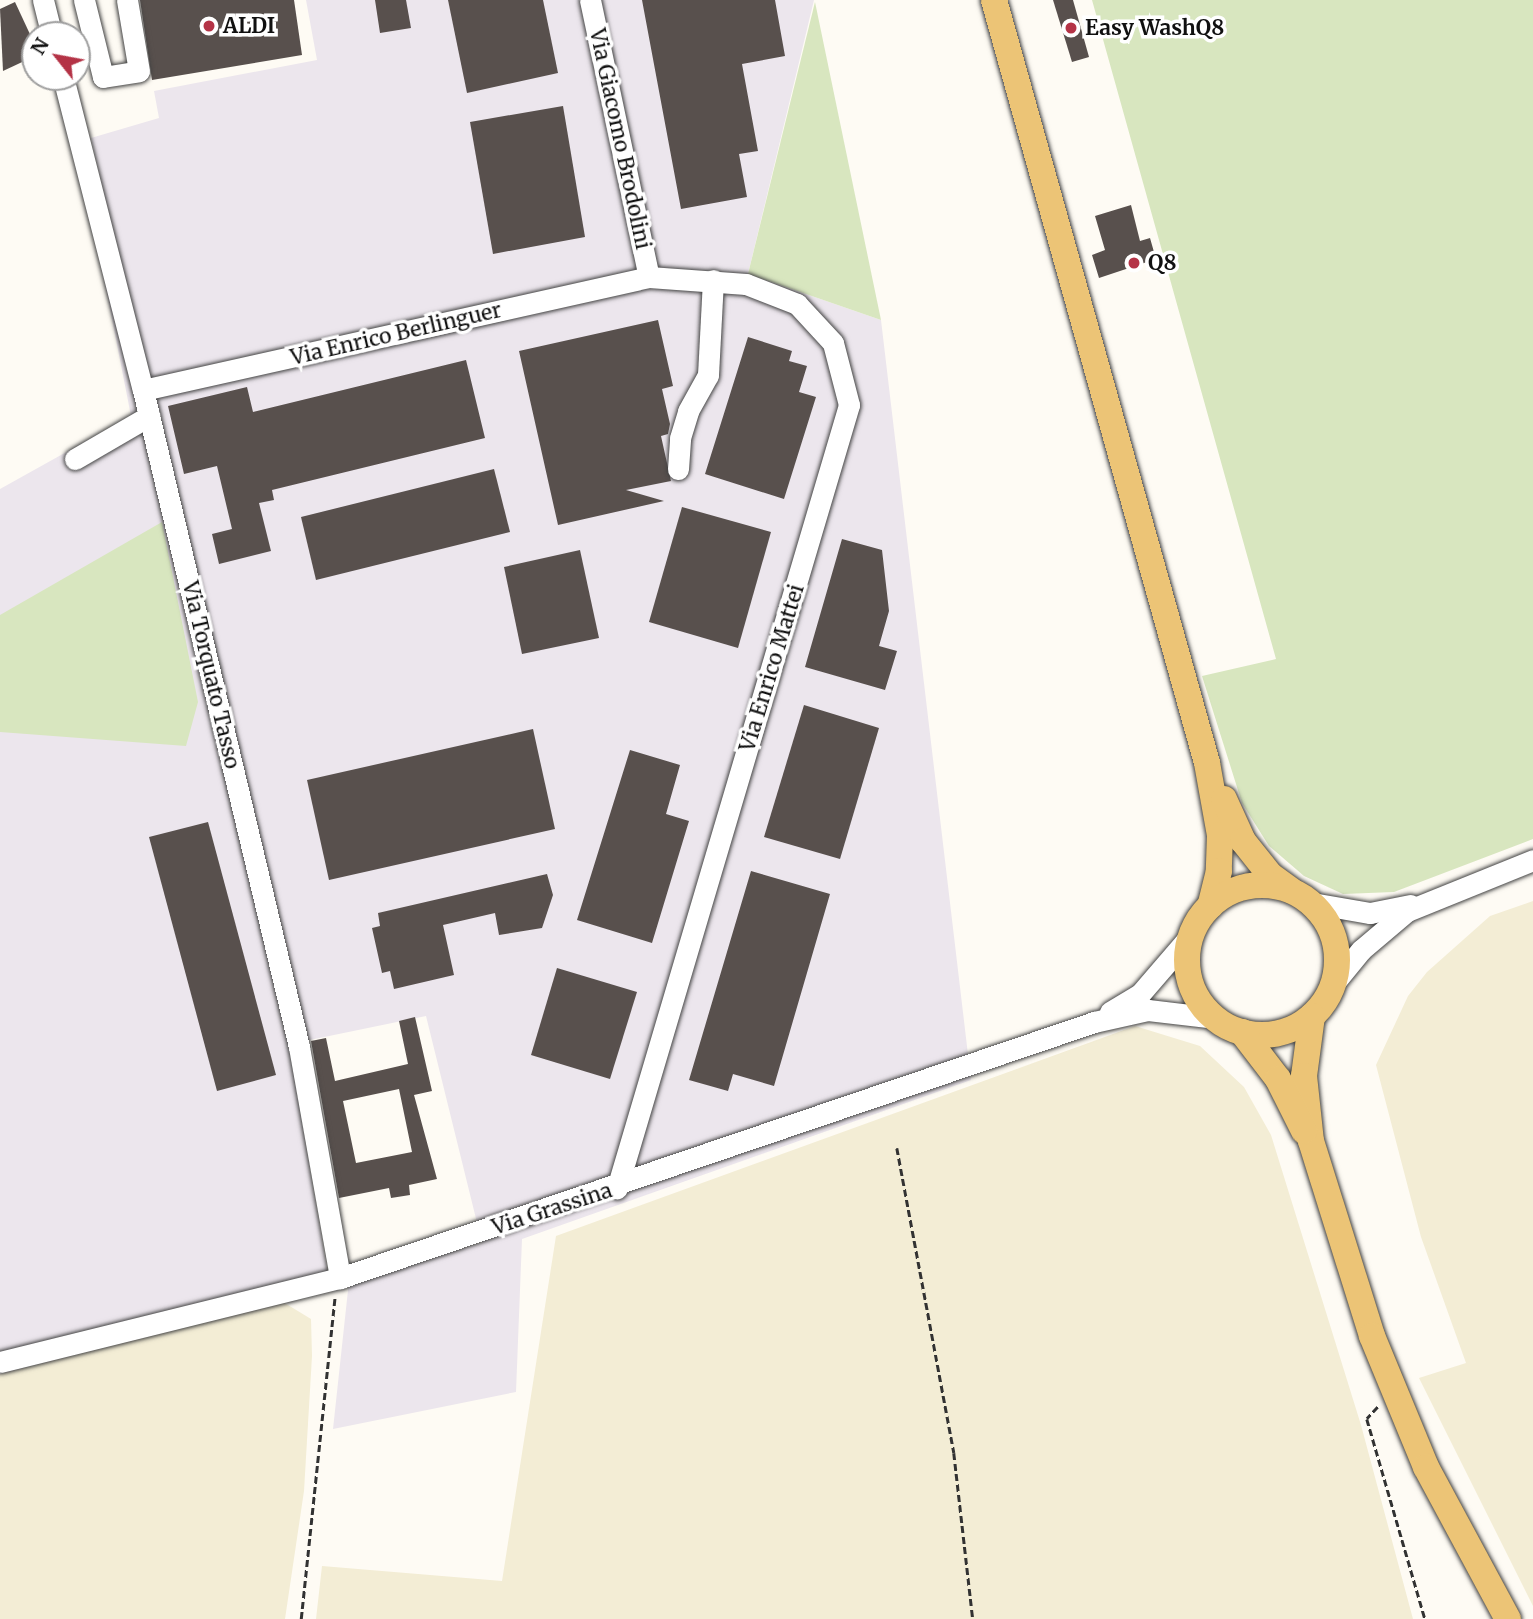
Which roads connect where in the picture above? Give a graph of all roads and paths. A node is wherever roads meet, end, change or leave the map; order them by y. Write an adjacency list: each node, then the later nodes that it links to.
1 (84, 0): 2 (street)
2 (127, 0)
3 (590, 0): 8 (street, Via Giacomo Brodolini)
4 (994, 0): 14 (main road)
5 (51, 1): 6 (street)
6 (52, 21)
7 (67, 91): 10 (street, Via Torquato Tasso)
8 (649, 277): 9 (street, Via Enrico Mattei); 10 (street, Via Enrico Berlinguer)
9 (713, 280): 13 (street); 27 (street, Via Enrico Mattei)
10 (143, 390): 11 (street, Via Torquato Tasso)
11 (149, 416): 12 (street); 28 (street, Via Torquato Tasso)
12 (75, 459)
13 (678, 469)
14 (1206, 763): 16 (main road); 18 (main road)
15 (1533, 859): 17 (street)
16 (1301, 897): 17 (street); 18 (main road); 20 (main road)
17 (1423, 902): 20 (street)
18 (1210, 906): 19 (main road)
19 (1192, 935): 22 (main road); 23 (street, Via Grassina)
20 (1334, 983): 21 (main road)
21 (1312, 1016): 24 (main road); 25 (main road)
22 (1215, 1018): 23 (street, Via Grassina); 24 (main road)
23 (1094, 1022): 27 (street, Via Grassina)
24 (1242, 1032): 25 (main road)
25 (1311, 1140): 30 (main road)
26 (897, 1148): 32 (path)
27 (617, 1188): 28 (street, Via Grassina)
28 (340, 1278): 29 (street, Via Grassina); 31 (path)
29 (0, 1362)
30 (1394, 1391): 33 (path); 34 (main road)
31 (301, 1619)
32 (973, 1619)
33 (1425, 1619)
34 (1508, 1619)

